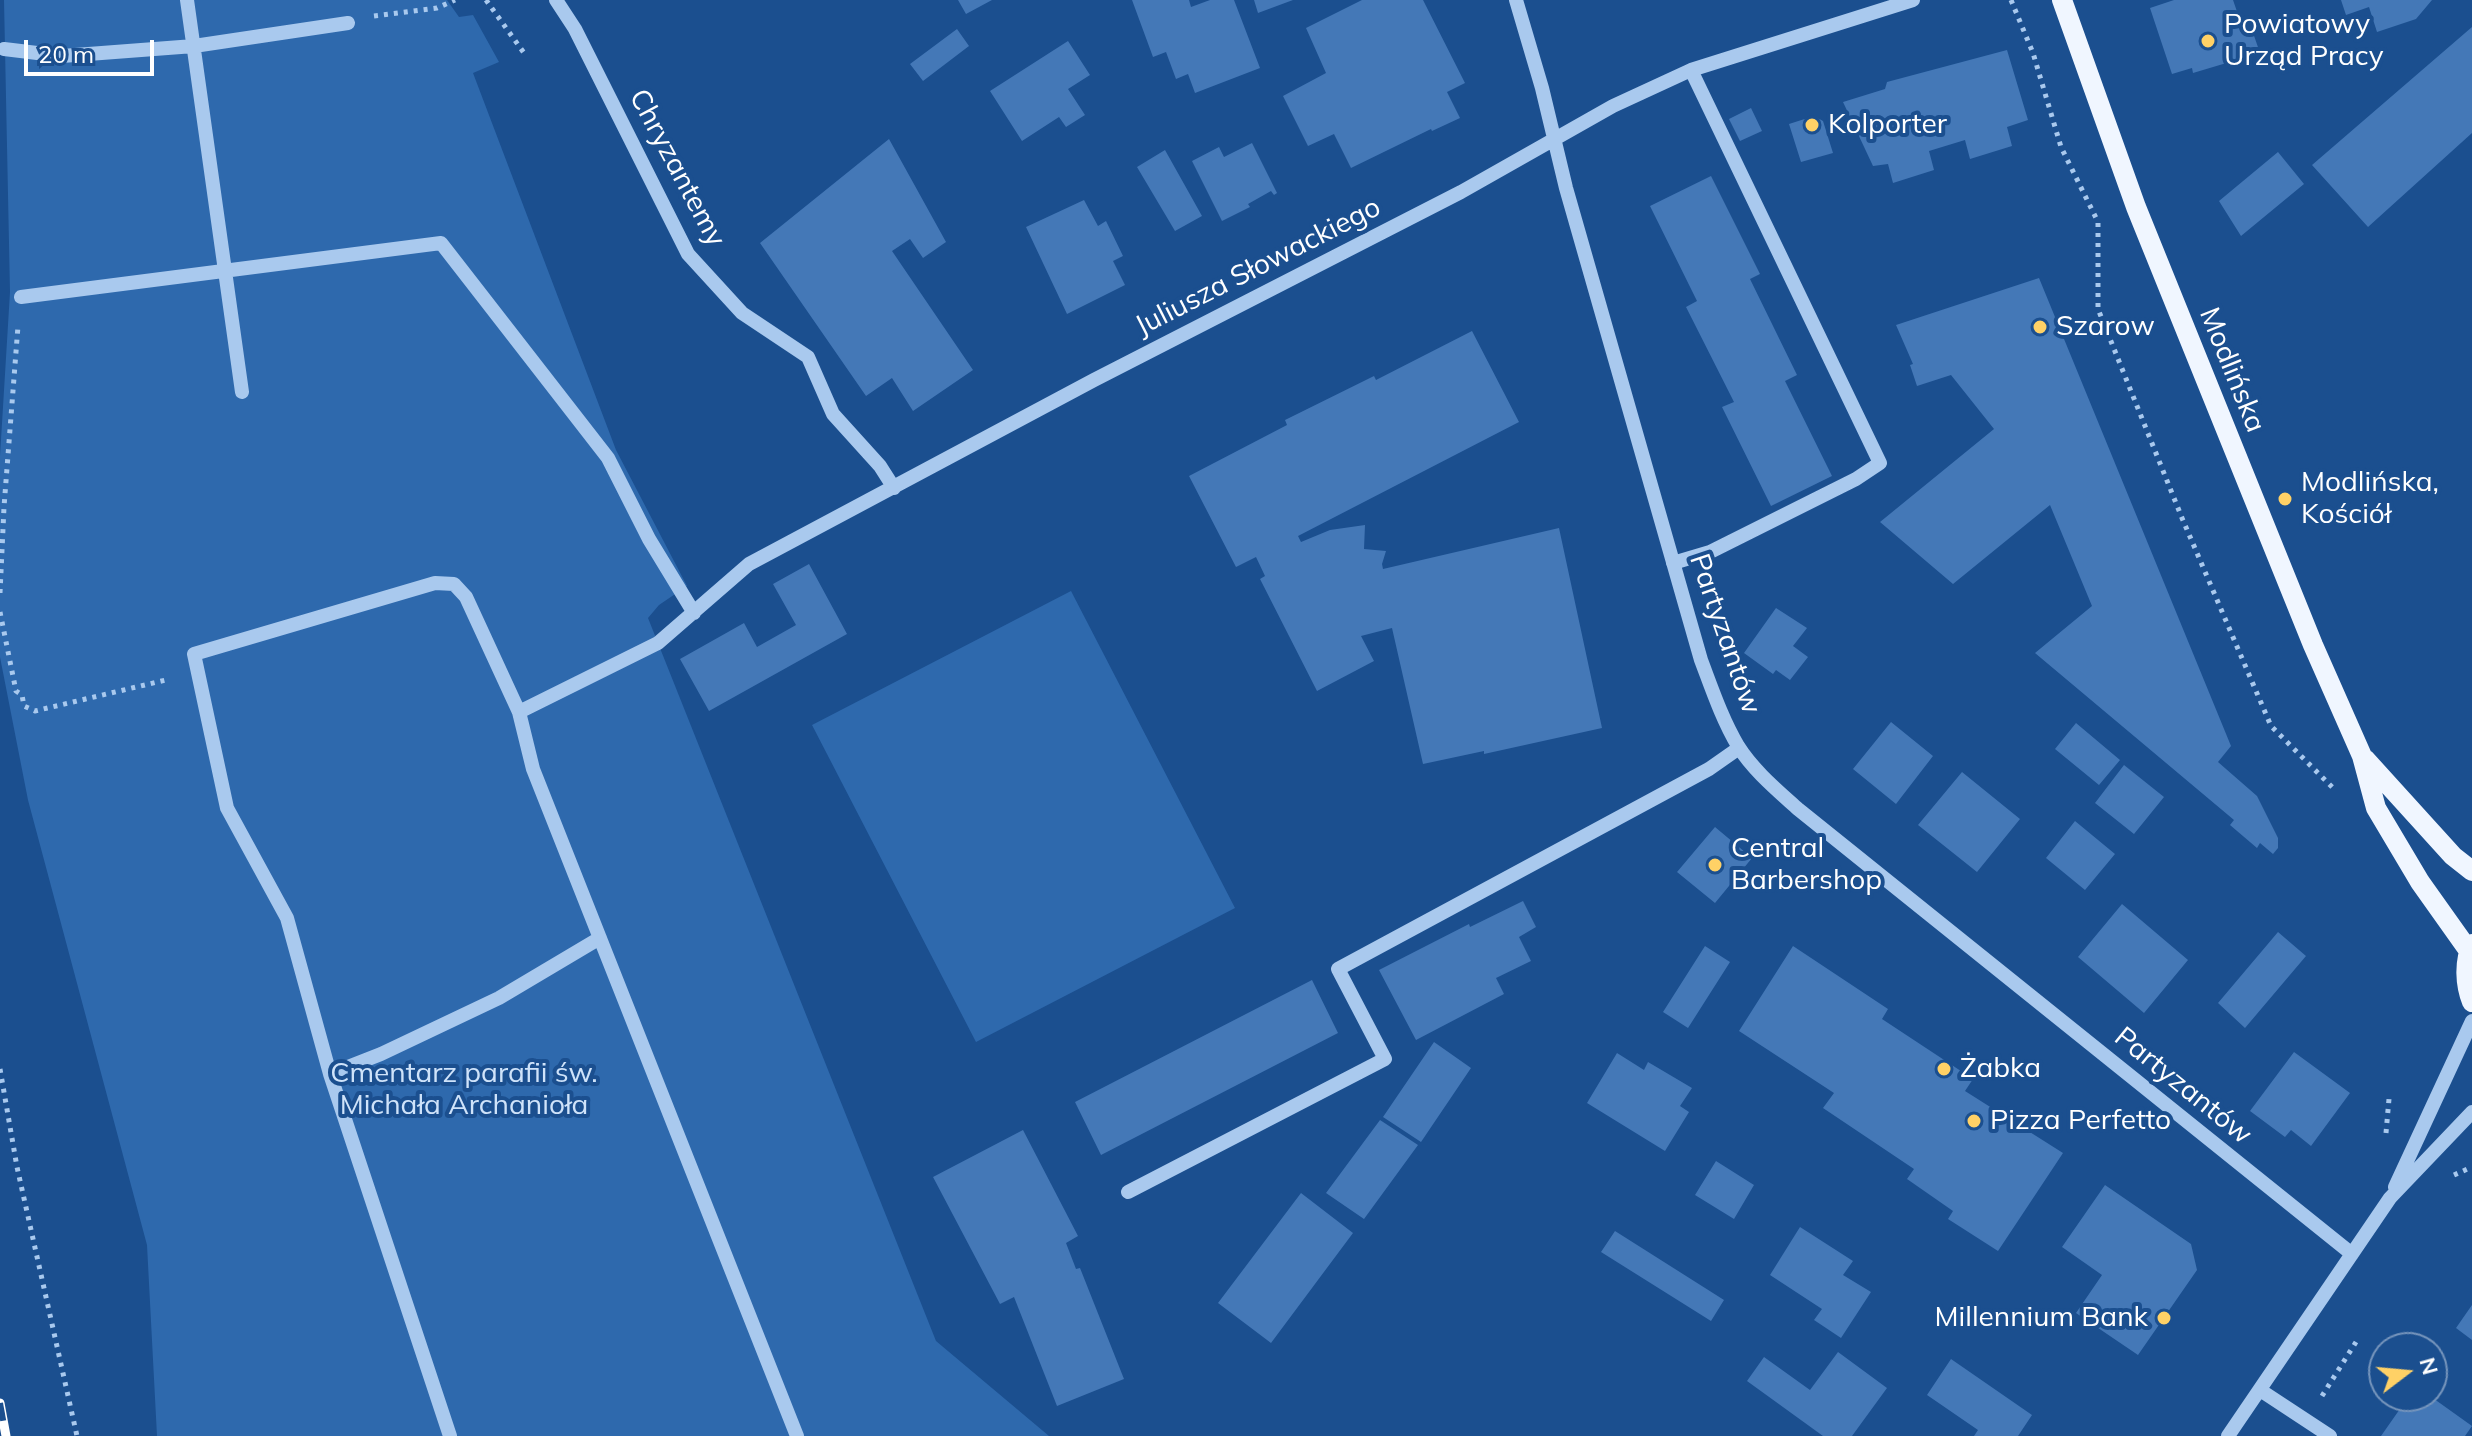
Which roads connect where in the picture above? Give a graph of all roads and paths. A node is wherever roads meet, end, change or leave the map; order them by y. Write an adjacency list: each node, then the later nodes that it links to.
1 (187, 0): 10 (street)
2 (455, 0): 9 (path)
3 (486, 0): 12 (path)
4 (556, 0): 18 (street, Chryzantemy)
5 (1516, 0): 14 (street, Partyzantów)
6 (1913, 0): 13 (street, Juliusza Słowackiego)
7 (2011, 0): 27 (path)
8 (2062, 0): 26 (main road, Modlińska)
9 (348, 23): 10 (street)
10 (194, 46): 11 (street); 15 (street)
11 (4, 49)
12 (524, 53)
13 (1691, 70): 14 (street, Juliusza Słowackiego); 19 (street)
14 (1554, 139): 18 (street, Juliusza Słowackiego); 19 (street, Partyzantów)
15 (226, 269): 16 (street); 17 (street); 22 (street)
16 (21, 297): 20 (path)
17 (242, 392)
18 (894, 488): 22 (street, Juliusza Słowackiego)
19 (1673, 563): 25 (street, Partyzantów)
20 (0, 593)
21 (0, 612): 23 (path)
22 (694, 613): 24 (street, Juliusza Słowackiego)
23 (198, 672): 24 (street); 34 (street)
24 (519, 712): 29 (street)
25 (1739, 748): 36 (street); 38 (street, Partyzantów)
26 (2362, 756): 28 (main road, Modlińska); 30 (main road, Modlińska)
27 (2339, 794)
28 (2472, 871)
29 (600, 938): 34 (street); 42 (street)
30 (2470, 947): 31 (main road)
31 (2472, 1002)
32 (2472, 1021): 37 (street)
33 (0, 1069): 43 (path)
34 (330, 1074): 44 (street)
35 (2472, 1112): 37 (street)
36 (1128, 1192)
37 (2390, 1198): 38 (street)
38 (2352, 1254): 40 (street)
39 (2356, 1342): 41 (path)
40 (2260, 1390): 41 (street); 45 (street)
41 (2306, 1421): 46 (street)
42 (791, 1434)
43 (77, 1436)
44 (450, 1436)
45 (2228, 1436)
46 (2330, 1436)

